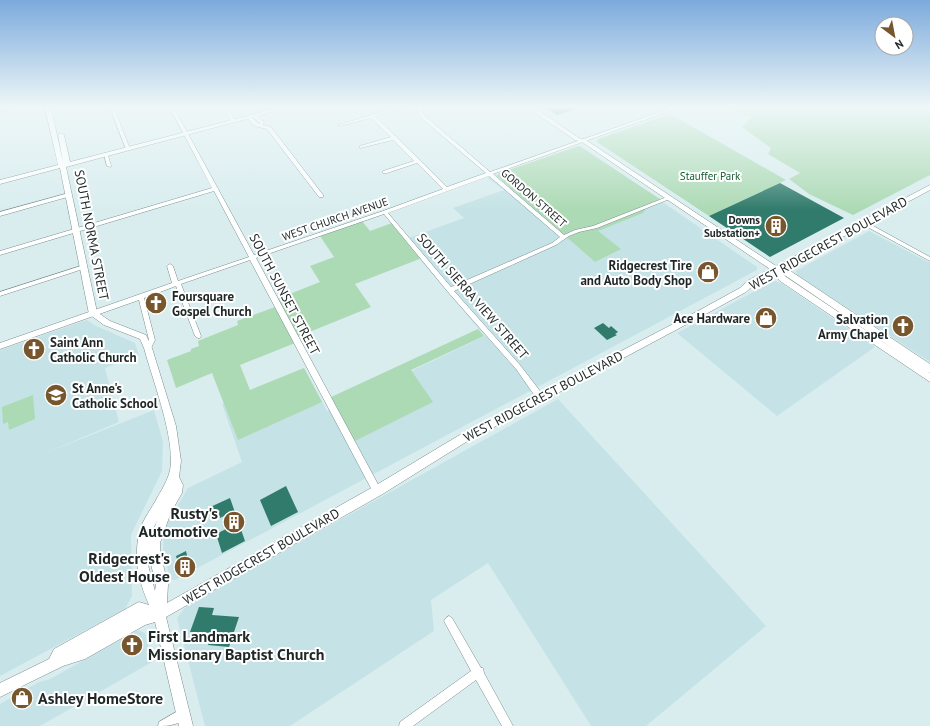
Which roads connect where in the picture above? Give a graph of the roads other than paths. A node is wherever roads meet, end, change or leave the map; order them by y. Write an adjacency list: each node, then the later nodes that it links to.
1 (55, 142): 16 (main road, SOUTH NORMA STREET)
2 (62, 142): 16 (main road, SOUTH NORMA STREET)
3 (125, 142): 13 (street)
4 (155, 142): 13 (main road)
5 (189, 142): 22 (street, SOUTH SUNSET STREET)
6 (280, 142): 25 (street)
7 (380, 142): 12 (street)
8 (398, 142): 15 (street)
9 (452, 142): 19 (street, GORDON STREET)
10 (581, 142): 19 (street, WEST CHURCH AVENUE)
11 (585, 142): 26 (main road)
12 (362, 147)
13 (128, 149): 14 (main road)
14 (106, 155): 16 (main road); 17 (street)
15 (418, 161): 18 (street); 23 (street)
16 (63, 166): 20 (main road); 24 (main road, SOUTH NORMA STREET)
17 (110, 166)
18 (385, 172)
19 (490, 174): 23 (street, WEST CHURCH AVENUE); 31 (street, GORDON STREET)
20 (0, 182)
21 (930, 187): 29 (main road, WEST RIDGECREST BOULEVARD)
22 (215, 189): 30 (street); 33 (street, SOUTH SUNSET STREET)
23 (446, 189): 27 (street, WEST CHURCH AVENUE)
24 (69, 195): 28 (street); 30 (main road, SOUTH NORMA STREET)
25 (321, 196)
26 (669, 198): 31 (street); 37 (main road)
27 (385, 212): 33 (street, WEST CHURCH AVENUE); 39 (street, SOUTH SIERRA VIEW STREET)
28 (0, 214)
29 (864, 223): 34 (street); 37 (main road, WEST RIDGECREST BOULEVARD)
30 (76, 230): 32 (street); 36 (main road, SOUTH NORMA STREET)
31 (564, 238): 39 (street)
32 (0, 252)
33 (252, 259): 38 (street, WEST CHURCH AVENUE); 49 (street, SOUTH SUNSET STREET)
34 (930, 259)
35 (170, 266): 38 (street)
36 (84, 267): 40 (street); 42 (main road, SOUTH NORMA STREET)
37 (776, 269): 46 (main road); 47 (main road); 48 (main road, WEST RIDGECREST BOULEVARD)
38 (178, 283): 41 (street, WEST CHURCH AVENUE); 43 (street)
39 (450, 290): 48 (street, SOUTH SIERRA VIEW STREET)
40 (0, 294)
41 (141, 296): 42 (street, WEST CHURCH AVENUE); 45 (street, SOUTH NORMA STREET)
42 (93, 314): 44 (street, WEST CHURCH AVENUE); 45 (main road, SOUTH NORMA STREET)
43 (198, 336)
44 (0, 346)
45 (148, 348): 50 (main road, SOUTH NORMA STREET)
46 (930, 369)
47 (930, 378)
48 (540, 397): 49 (main road, WEST RIDGECREST BOULEVARD)
49 (377, 491): 50 (main road, WEST RIDGECREST BOULEVARD)
50 (159, 614): 53 (main road, WEST RIDGECREST BOULEVARD); 54 (main road, SOUTH NORMA STREET)
51 (449, 621): 52 (street)
52 (479, 672): 56 (street); 57 (street)
53 (0, 690)
54 (185, 720): 55 (street)
55 (163, 726)
56 (404, 726)
57 (508, 726)

